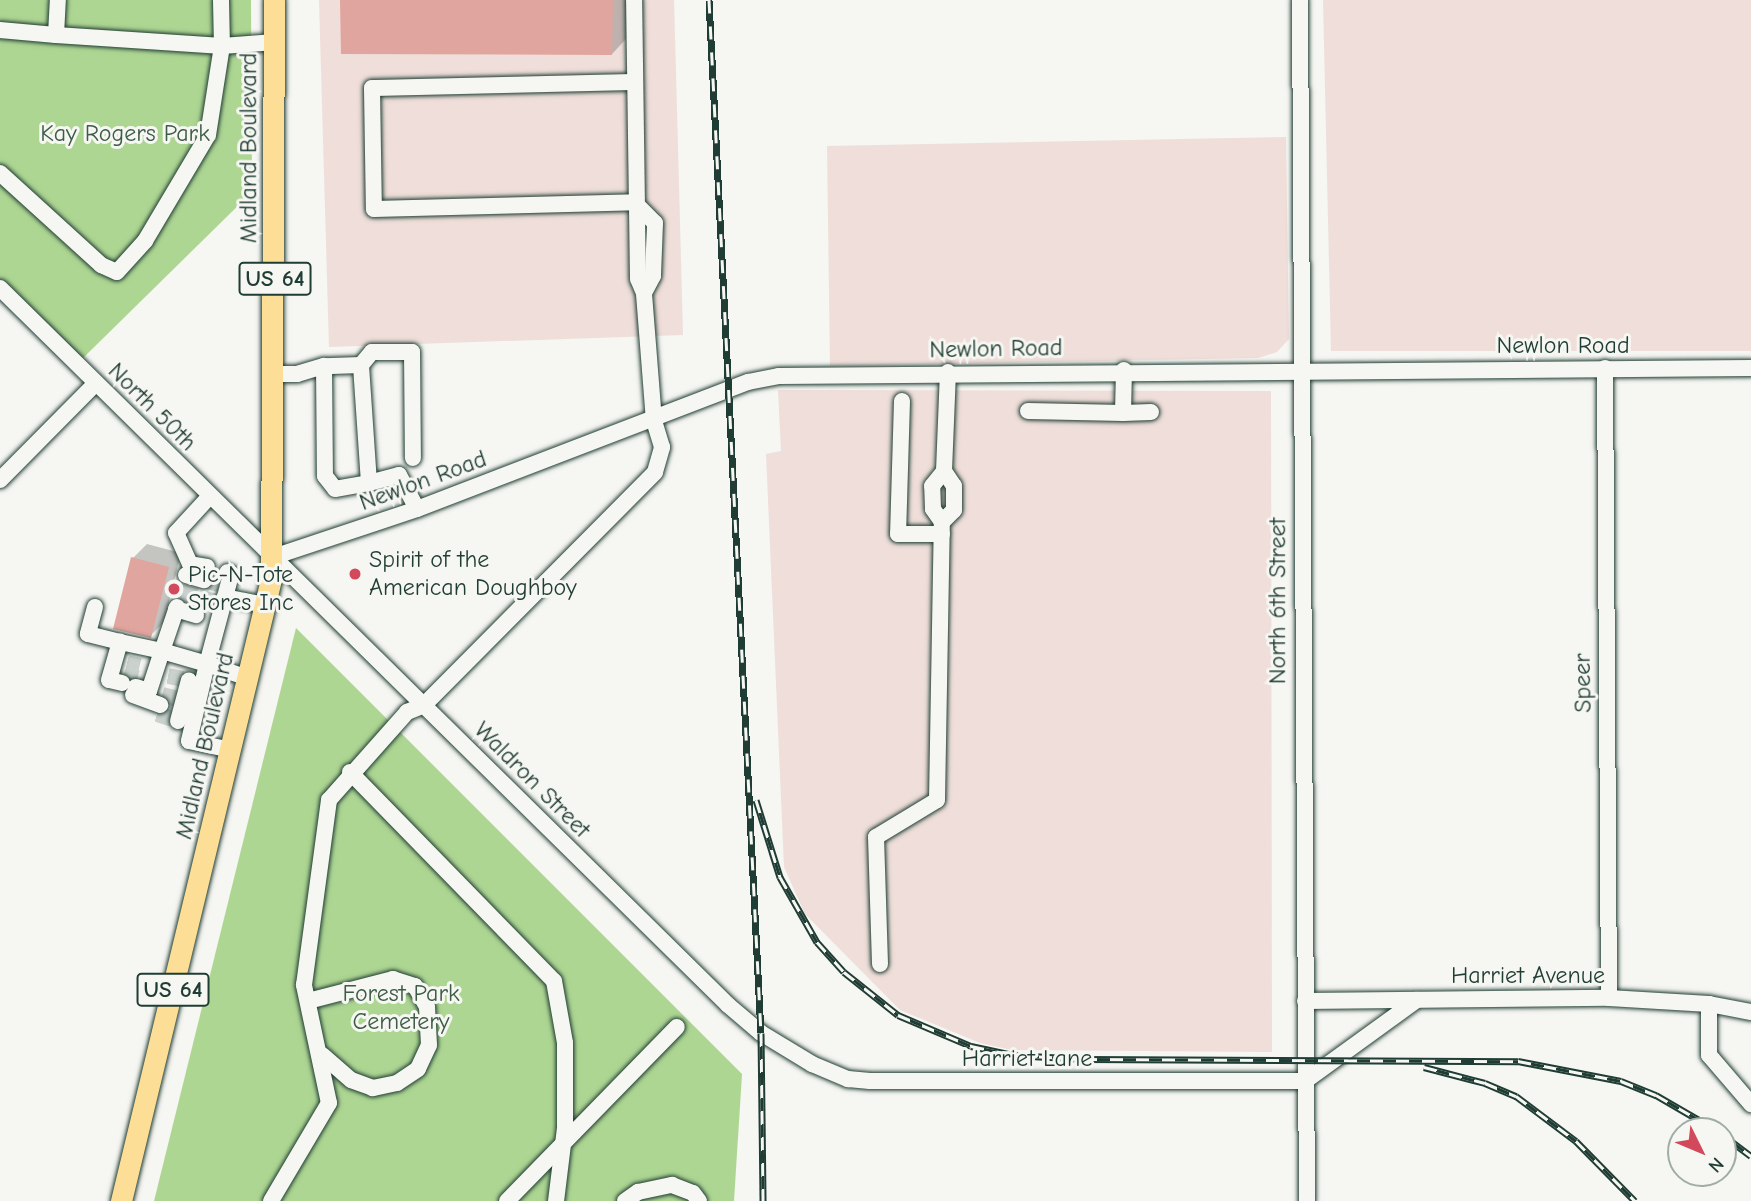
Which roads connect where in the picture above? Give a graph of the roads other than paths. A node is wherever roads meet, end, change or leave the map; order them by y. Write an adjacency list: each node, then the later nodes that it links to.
1 (58, 0): 7 (street)
2 (221, 0): 9 (street)
3 (274, 0): 8 (main road, Midland Boulevard / US 64)
4 (634, 0): 10 (street)
5 (1300, 0): 18 (street, North 6th Street)
6 (0, 30): 7 (street)
7 (56, 35): 9 (street)
8 (275, 42): 9 (street); 21 (main road, Midland Boulevard / US 64)
9 (222, 46): 11 (street)
10 (635, 82): 12 (street); 12 (street)
11 (0, 173)
12 (636, 203): 27 (street)
13 (0, 288): 22 (street, North 50th)
14 (361, 365): 15 (street); 28 (street); 30 (street)
15 (324, 366): 21 (street); 30 (street)
16 (1605, 368): 17 (street, Newlon Road); 18 (street, Newlon Road); 48 (street, Speer)
17 (1751, 368)
18 (1301, 369): 19 (street, Newlon Road); 51 (street, North 6th Street)
19 (1124, 370): 20 (street, Newlon Road); 26 (street)
20 (948, 372): 27 (street, Newlon Road); 33 (street)
21 (275, 374): 34 (main road, Midland Boulevard / US 64)
22 (96, 383): 29 (street); 31 (street, North 50th)
23 (902, 401): 33 (street)
24 (1028, 411): 26 (street)
25 (1151, 412): 26 (street)
26 (1123, 413)
27 (654, 421): 32 (street, Newlon Road); 44 (street)
28 (398, 475): 30 (street); 32 (street)
29 (0, 480)
30 (369, 483)
31 (210, 496): 34 (street, North 50th); 35 (street)
32 (416, 509): 34 (street, Newlon Road)
33 (942, 528): 47 (street)
34 (273, 557): 36 (main road, Midland Boulevard / US 64); 44 (street, Waldron Street)
35 (205, 574)
36 (265, 605): 41 (street); 42 (main road, Midland Boulevard / US 64)
37 (95, 607): 39 (street)
38 (196, 615): 40 (street)
39 (120, 642): 40 (street); 43 (street)
40 (163, 651): 41 (street); 43 (street)
41 (207, 664): 42 (street); 43 (street)
42 (248, 678): 45 (main road, Midland Boulevard / US 64)
43 (157, 689): 45 (street)
44 (424, 705): 46 (street); 55 (street, Waldron Street)
45 (231, 750): 61 (main road, Midland Boulevard / US 64)
46 (351, 772): 50 (street); 59 (street)
47 (880, 964)
48 (1609, 998): 49 (street, Harriet Avenue); 52 (street, Harriet Avenue)
49 (1417, 1000): 51 (street, Harriet Avenue); 57 (street)
50 (308, 1001): 56 (street); 56 (street)
51 (1305, 1001): 57 (street, North 6th Street)
52 (1709, 1004): 53 (street, Harriet Avenue); 58 (street)
53 (1751, 1012)
54 (677, 1027): 59 (street)
55 (761, 1033): 57 (street, Harriet Lane)
56 (322, 1055): 62 (street)
57 (1306, 1081): 67 (street, North 6th Street)
58 (1751, 1104)
59 (561, 1146): 60 (street); 63 (street)
60 (557, 1195): 64 (street)
61 (121, 1201)
62 (271, 1201)
63 (507, 1201)
64 (572, 1201)
65 (625, 1201): 66 (street)
66 (699, 1201)
67 (1307, 1201)

